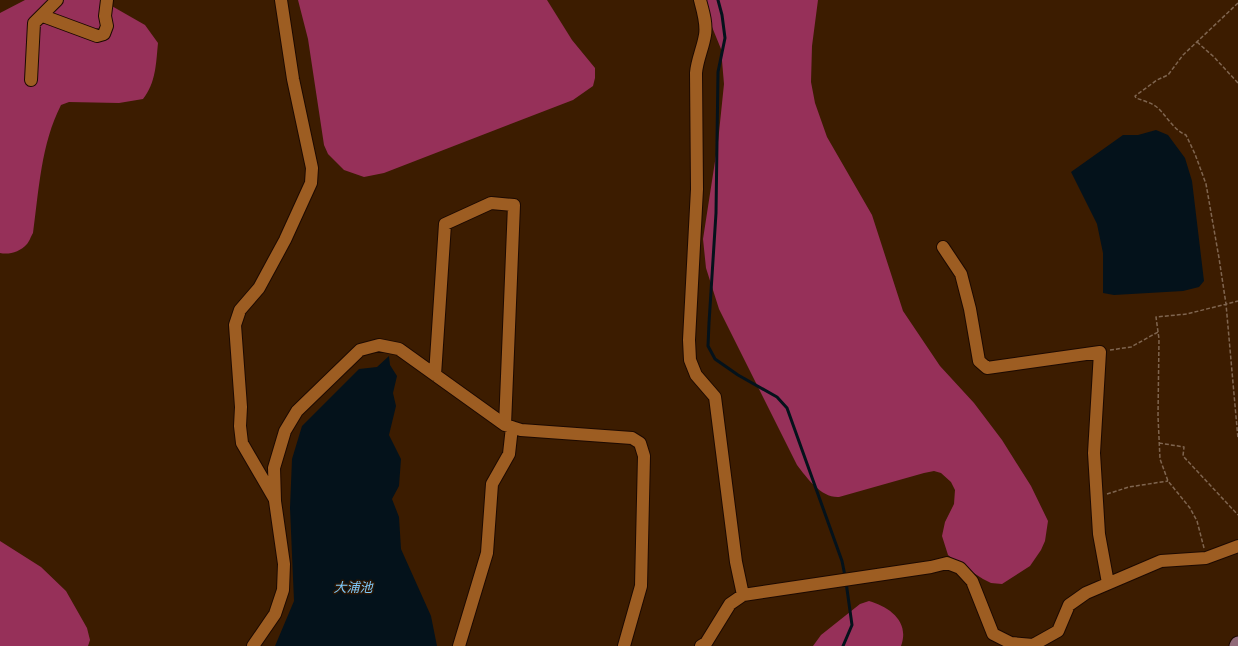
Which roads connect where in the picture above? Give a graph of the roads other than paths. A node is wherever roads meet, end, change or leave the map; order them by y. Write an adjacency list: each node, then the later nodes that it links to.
1 (57, 0): 5 (street)
2 (108, 0): 5 (street)
3 (282, 0): 10 (street)
4 (700, 0): 13 (street)
5 (43, 16): 6 (street)
6 (31, 80)
7 (943, 247): 12 (street)
8 (435, 375): 9 (street); 9 (street); 10 (street)
9 (508, 426): 16 (street); 17 (street)
10 (275, 500): 15 (street)
11 (1238, 546): 12 (street)
12 (1108, 583): 13 (street)
13 (743, 595): 14 (street)
14 (705, 645)
15 (253, 646)
16 (459, 646)
17 (624, 646)

